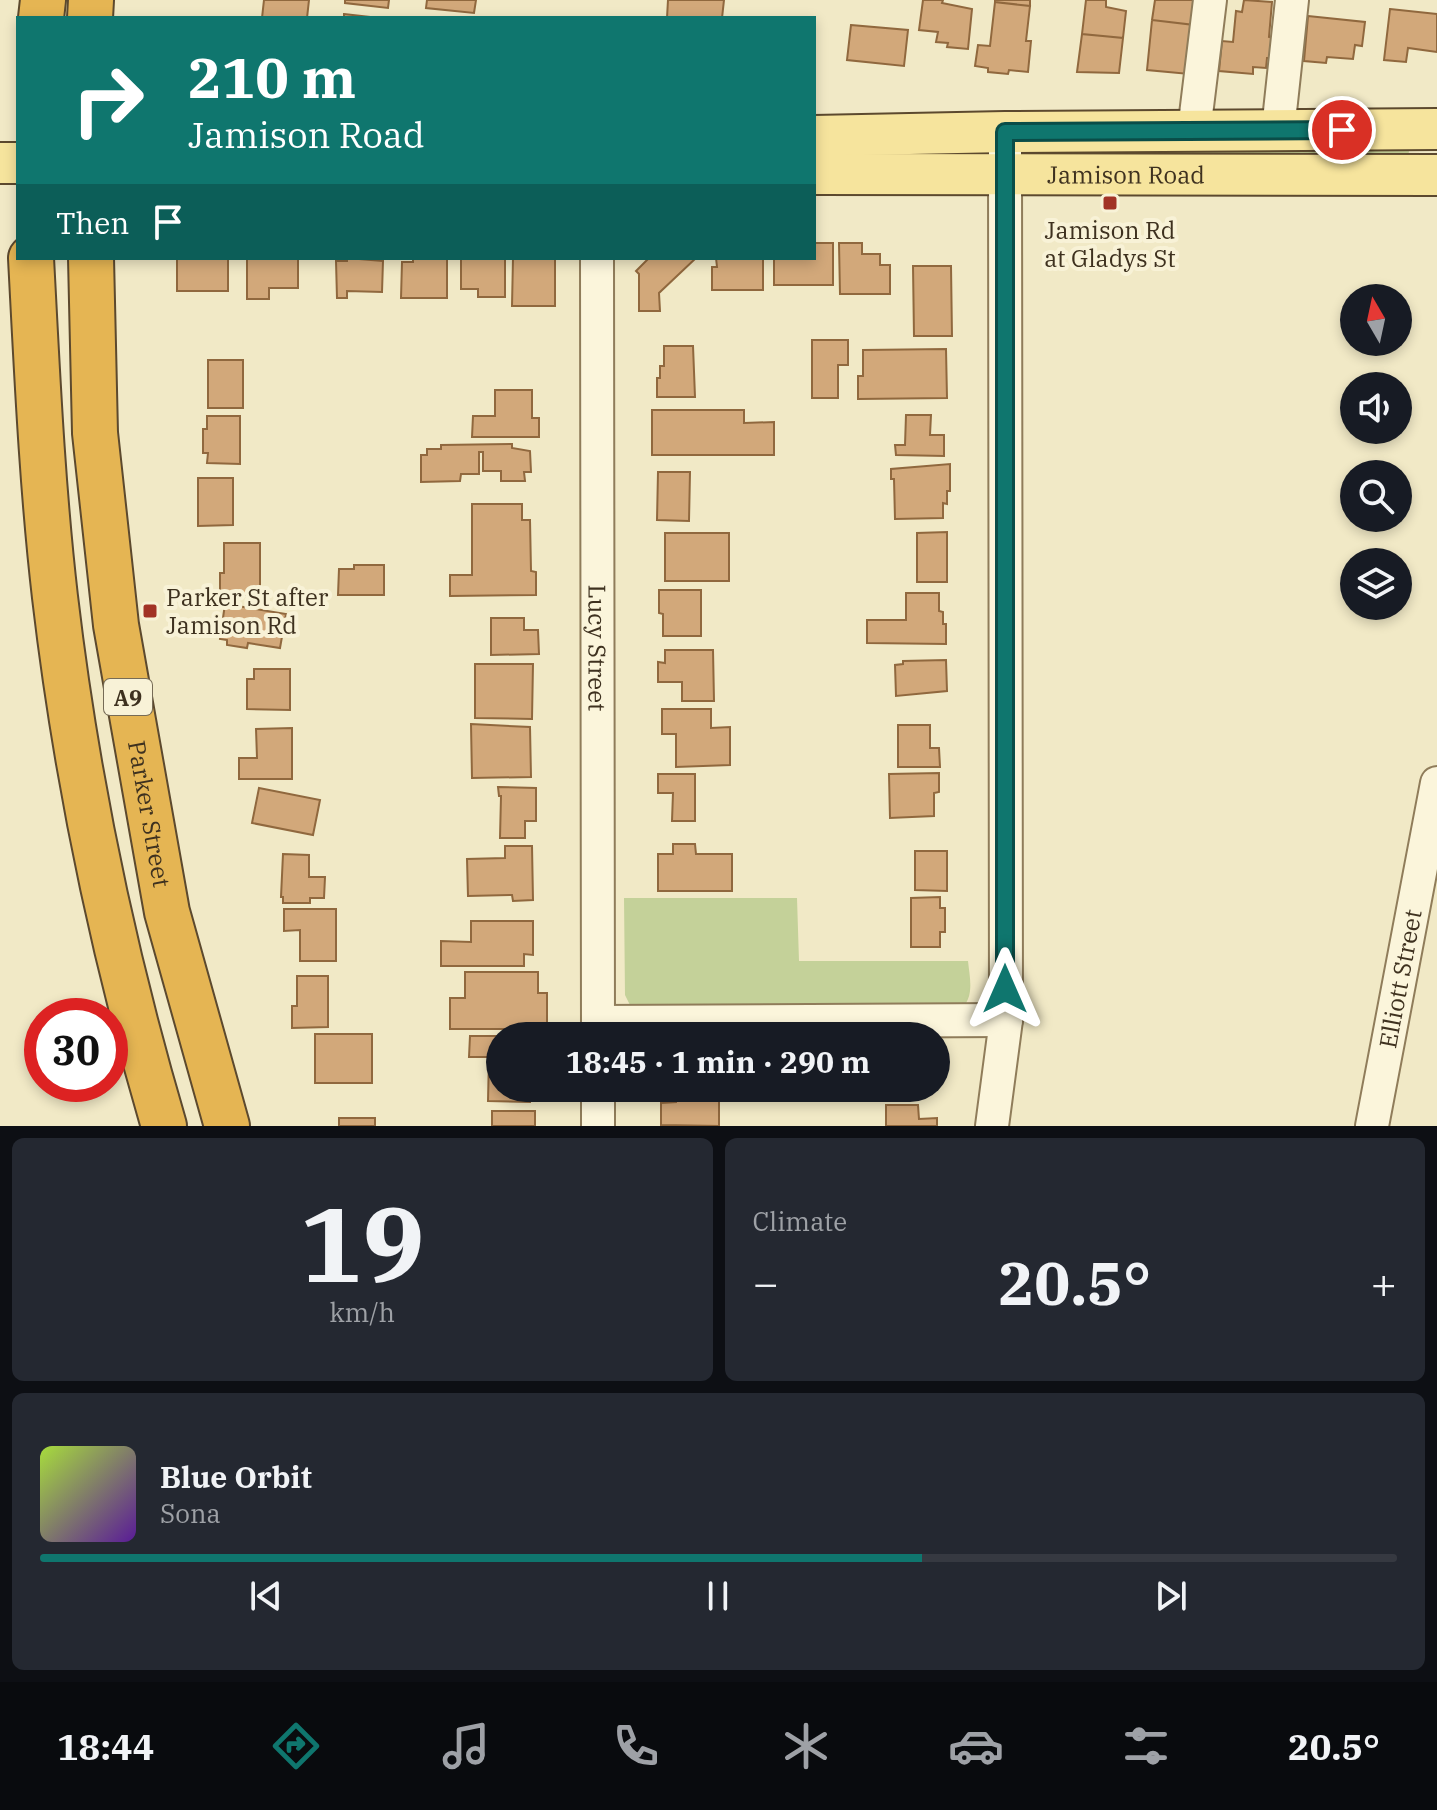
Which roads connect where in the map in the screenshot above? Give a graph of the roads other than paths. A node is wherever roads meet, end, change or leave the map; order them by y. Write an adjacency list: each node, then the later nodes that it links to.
1 (1210, 0): 5 (street)
2 (1292, 0): 4 (street)
3 (1437, 129): 4 (main road, Jamison Road)
4 (1278, 130): 5 (main road, Jamison Road)
5 (1194, 131): 6 (main road, Jamison Road)
6 (1005, 132): 7 (main road, Jamison Road); 9 (street)
7 (816, 136)
8 (816, 174): 9 (main road, Jamison Road)
9 (1005, 175): 10 (main road, Jamison Road); 15 (street)
10 (1437, 175)
11 (31, 260): 19 (highway, A9)
12 (91, 260): 20 (highway, Parker Street / A9)
13 (597, 260): 16 (street, Lucy Street)
14 (1437, 783): 23 (street, Elliott Street)
15 (1006, 1020): 17 (street); 22 (street)
16 (598, 1022)
17 (915, 1022)
18 (598, 1102): 21 (street)
19 (164, 1126)
20 (227, 1126)
21 (598, 1126)
22 (992, 1126)
23 (1372, 1126)

